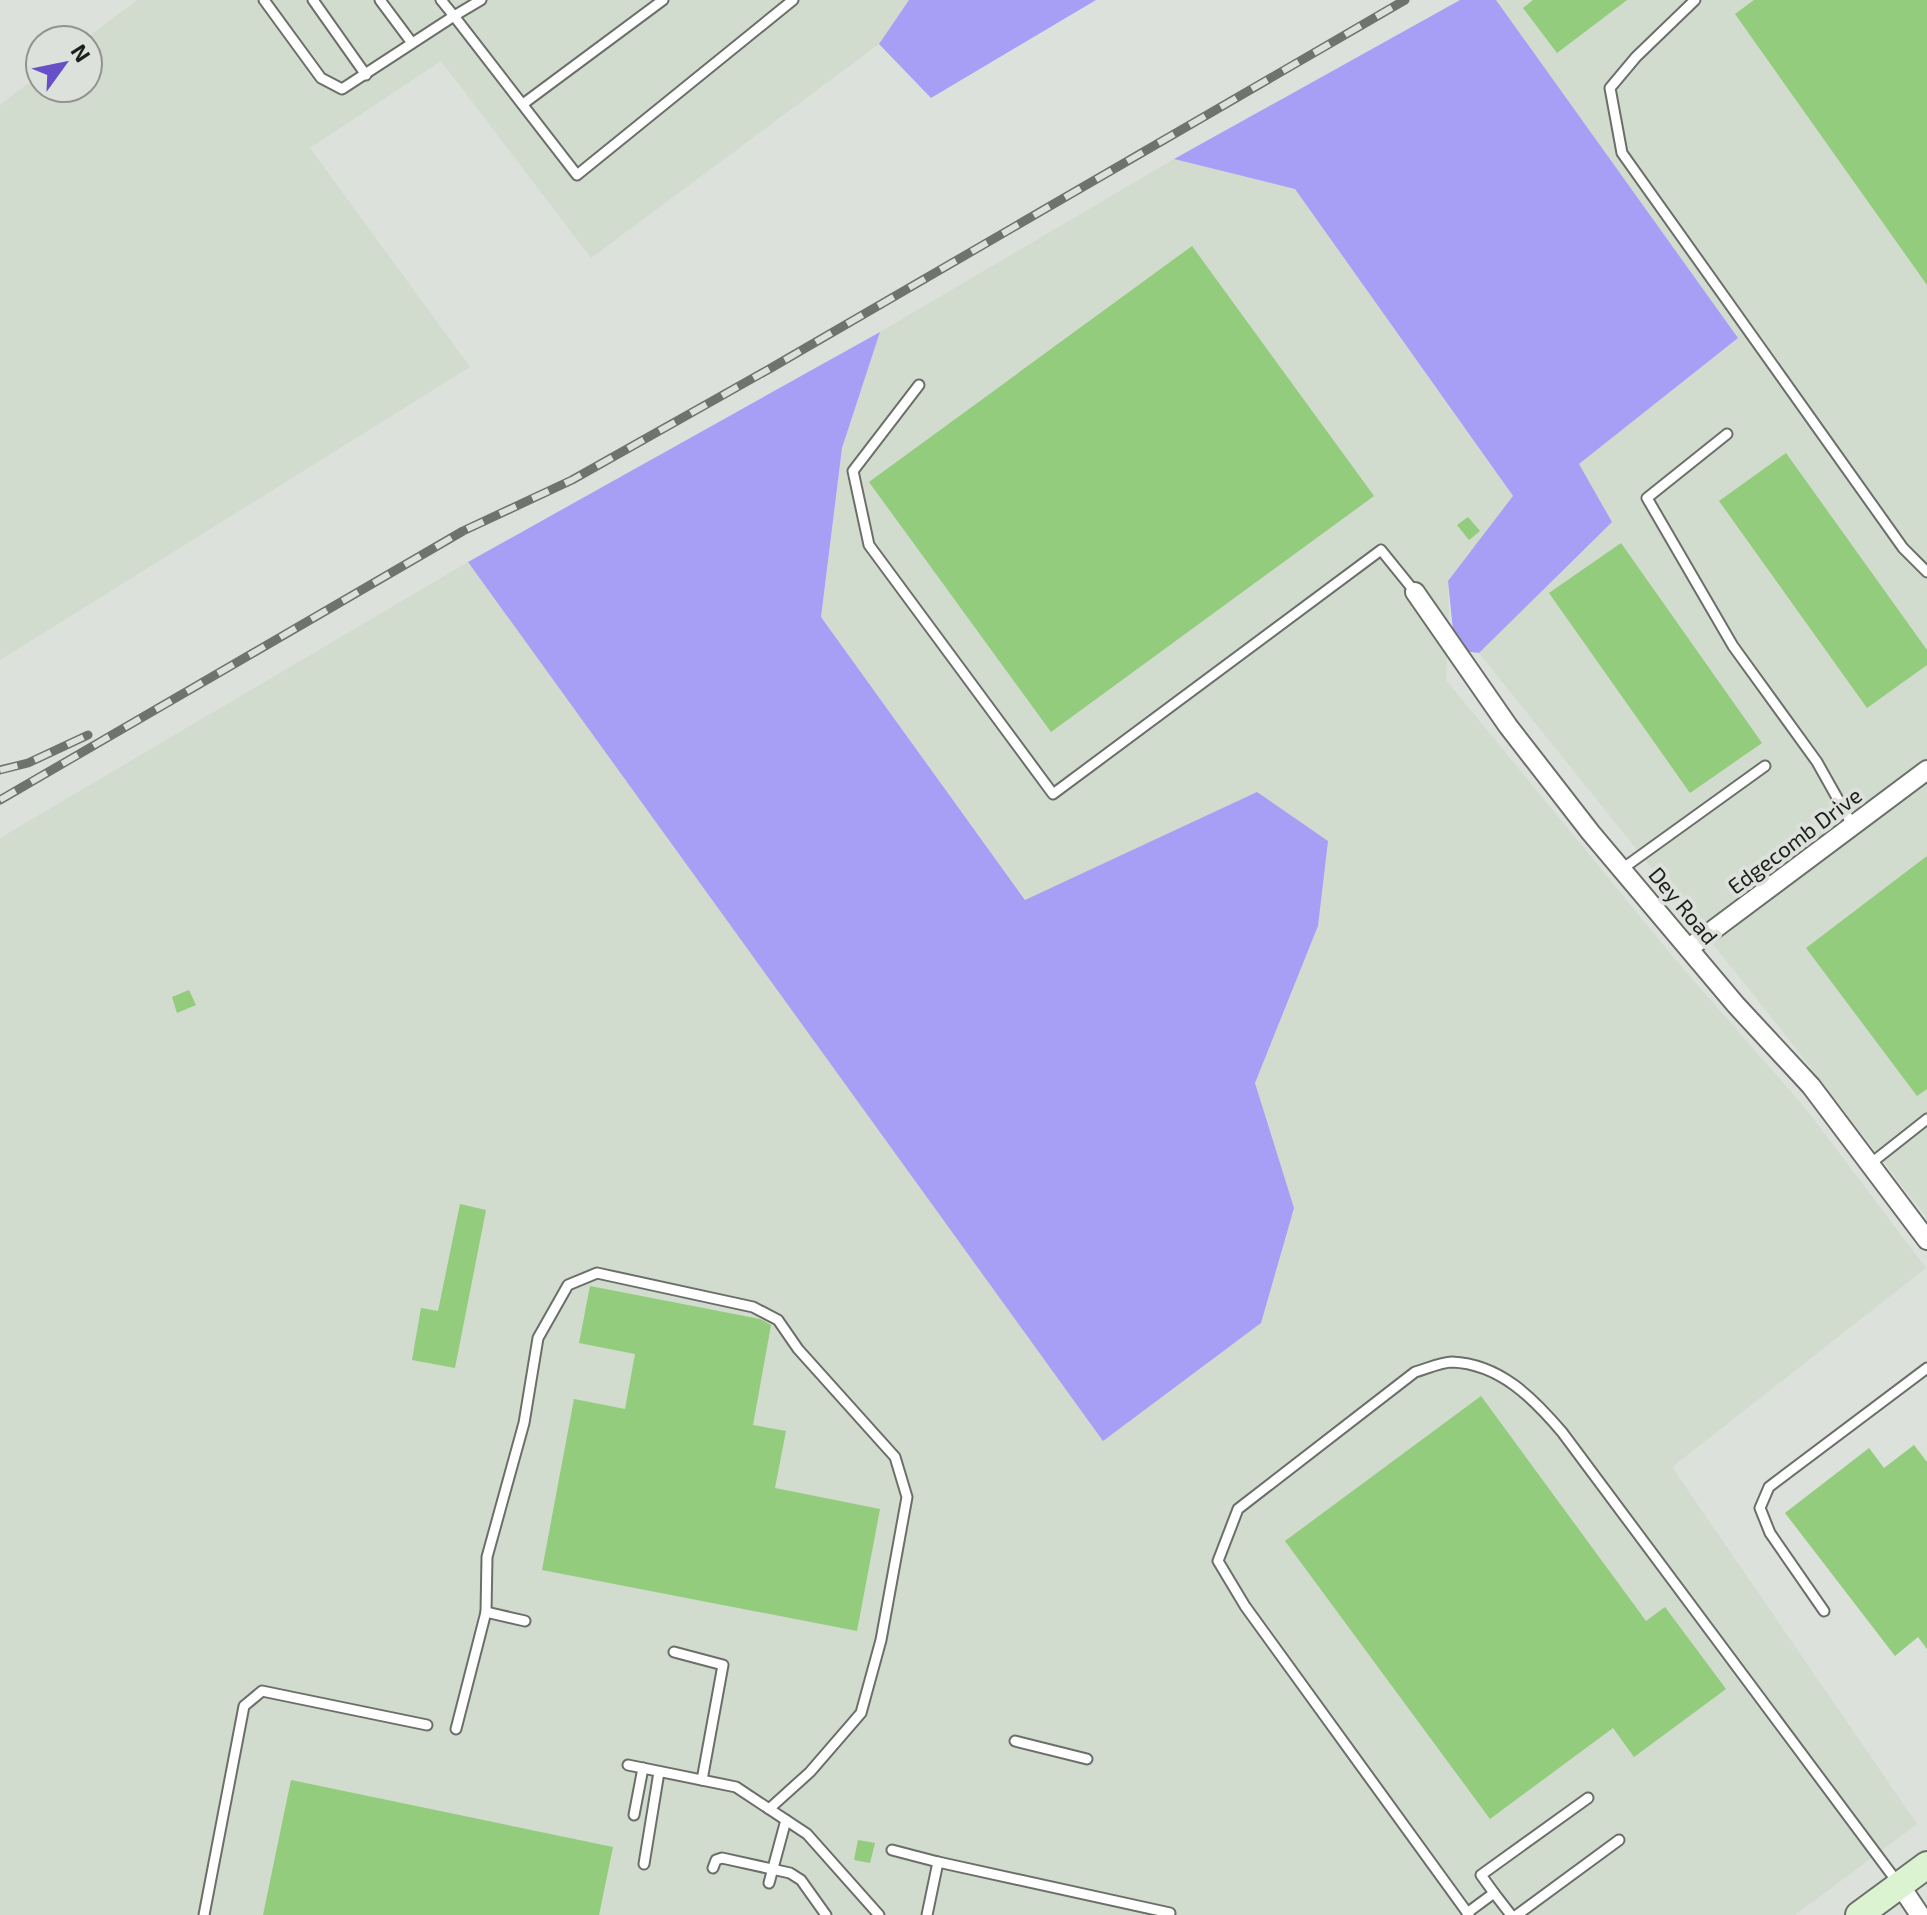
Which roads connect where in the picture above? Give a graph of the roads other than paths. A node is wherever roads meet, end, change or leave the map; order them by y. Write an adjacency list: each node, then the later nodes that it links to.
1 (264, 0): 11 (lane)
2 (313, 0): 11 (lane)
3 (380, 0): 10 (lane)
4 (441, 0): 9 (lane)
5 (481, 0): 9 (lane)
6 (663, 0): 12 (lane)
7 (793, 0): 12 (lane)
8 (1695, 0): 15 (lane)
9 (454, 16): 10 (lane); 12 (lane)
10 (412, 43): 11 (lane)
11 (366, 75)
12 (523, 104)
13 (919, 385): 16 (lane)
14 (1727, 434): 19 (lane)
15 (1927, 572)
16 (1415, 592): 20 (street, Dey Road)
17 (1765, 766): 20 (lane)
18 (1927, 770): 19 (street, Edgecomb Drive)
19 (1853, 826): 21 (street, Edgecomb Drive)
20 (1622, 869): 21 (street, Dey Road)
21 (1689, 948): 23 (street, Dey Road)
22 (1927, 1119): 23 (lane)
23 (1870, 1164): 24 (street, Dey Road)
24 (1927, 1240)
25 (1927, 1368): 26 (lane)
26 (1824, 1611)
27 (486, 1612): 28 (lane); 31 (lane); 39 (lane)
28 (525, 1621)
29 (674, 1652): 37 (lane)
30 (427, 1725): 54 (lane)
31 (456, 1729)
32 (1015, 1741): 33 (lane)
33 (1087, 1759)
34 (628, 1765): 35 (lane)
35 (643, 1768): 36 (lane); 40 (lane)
36 (659, 1772): 37 (lane); 45 (lane)
37 (702, 1780): 39 (lane)
38 (1588, 1798): 51 (lane)
39 (769, 1809): 41 (lane)
40 (634, 1815)
41 (786, 1820): 48 (lane); 56 (lane)
42 (1619, 1840): 59 (lane)
43 (892, 1850): 44 (lane)
44 (938, 1862): 52 (lane); 57 (lane)
45 (644, 1864)
46 (1927, 1865): 50 (main road)
47 (713, 1868): 48 (lane)
48 (773, 1869): 49 (lane); 55 (lane)
49 (769, 1883)
50 (1900, 1885): 53 (lane); 60 (main road); 61 (street)
51 (1494, 1893): 53 (lane); 58 (lane)
52 (1170, 1913)
53 (1468, 1914)
54 (204, 1915)
55 (826, 1915)
56 (879, 1915)
57 (927, 1915)
58 (1511, 1915)
59 (1517, 1915)
60 (1859, 1915)
61 (1920, 1915)

